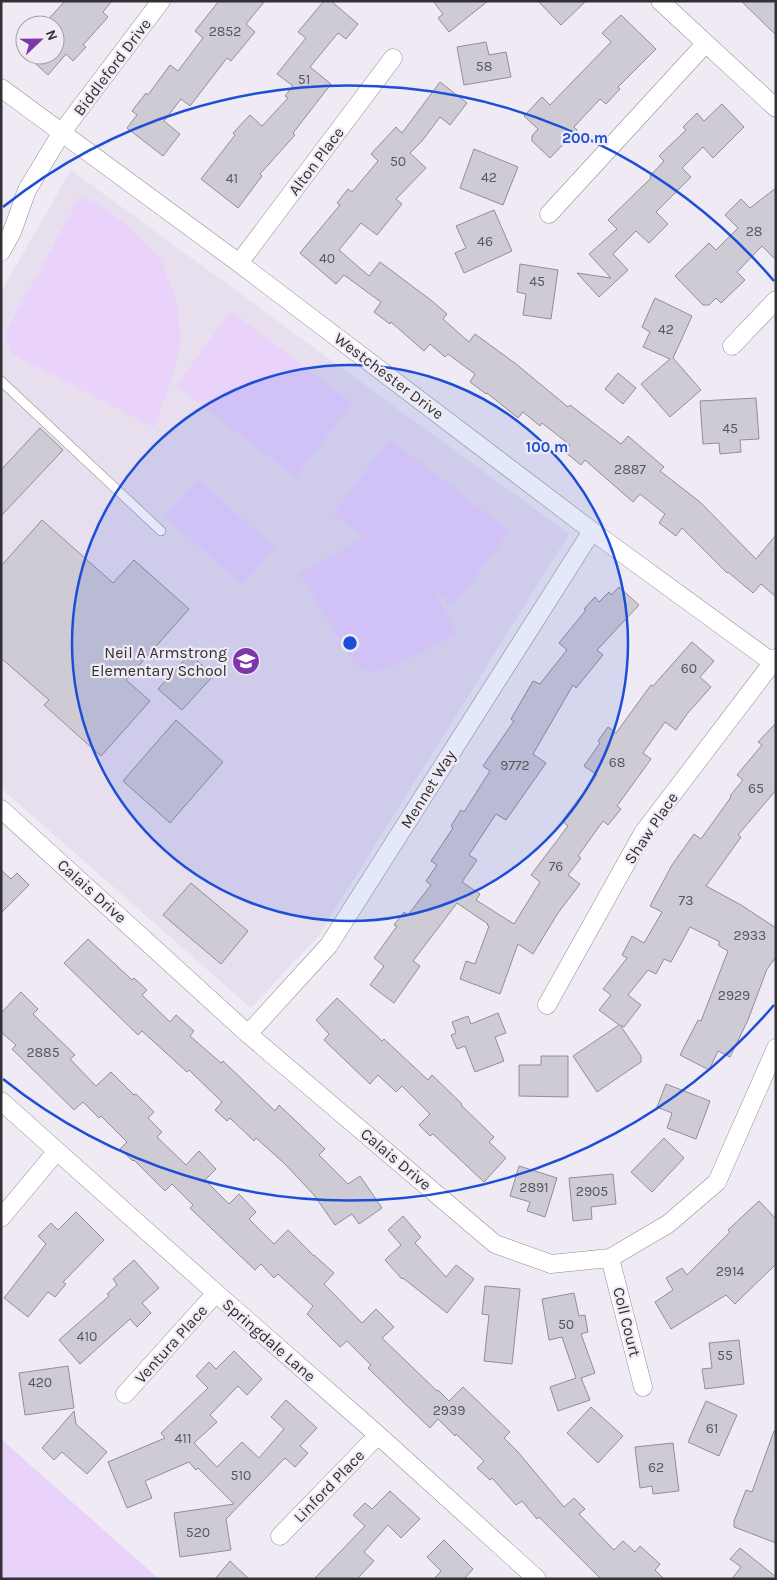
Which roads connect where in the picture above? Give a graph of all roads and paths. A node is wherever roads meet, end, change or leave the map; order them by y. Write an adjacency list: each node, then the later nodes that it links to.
1 (162, 1): 7 (street, Biddleford Drive)
2 (660, 1): 3 (street)
3 (705, 44): 6 (street); 8 (street)
4 (393, 58): 10 (street, Alton Place)
5 (1, 88): 7 (street, Westchester Drive)
6 (776, 108)
7 (62, 132): 9 (street, Biddleford Drive); 10 (street, Westchester Drive)
8 (549, 214)
9 (1, 252)
10 (240, 263): 15 (street, Westchester Drive)
11 (776, 300): 12 (street)
12 (732, 346)
13 (1, 381): 14 (lane)
14 (161, 531)
15 (592, 532): 16 (street, Westchester Drive); 19 (street, Mennet Way)
16 (775, 662): 18 (street, Shaw Place)
17 (1, 809): 19 (street, Calais Drive)
18 (547, 1005)
19 (248, 1034): 24 (street, Calais Drive)
20 (776, 1048): 24 (street, Calais Drive)
21 (1, 1100): 22 (street, Springdale Lane)
22 (58, 1151): 23 (street); 25 (street, Springdale Lane)
23 (1, 1218)
24 (610, 1258): 26 (street, Coll Court)
25 (216, 1294): 27 (street, Ventura Place); 28 (street, Springdale Lane)
26 (643, 1387)
27 (125, 1394)
28 (378, 1434): 29 (street, Linford Place); 30 (street, Springdale Lane)
29 (280, 1536)
30 (536, 1578)

